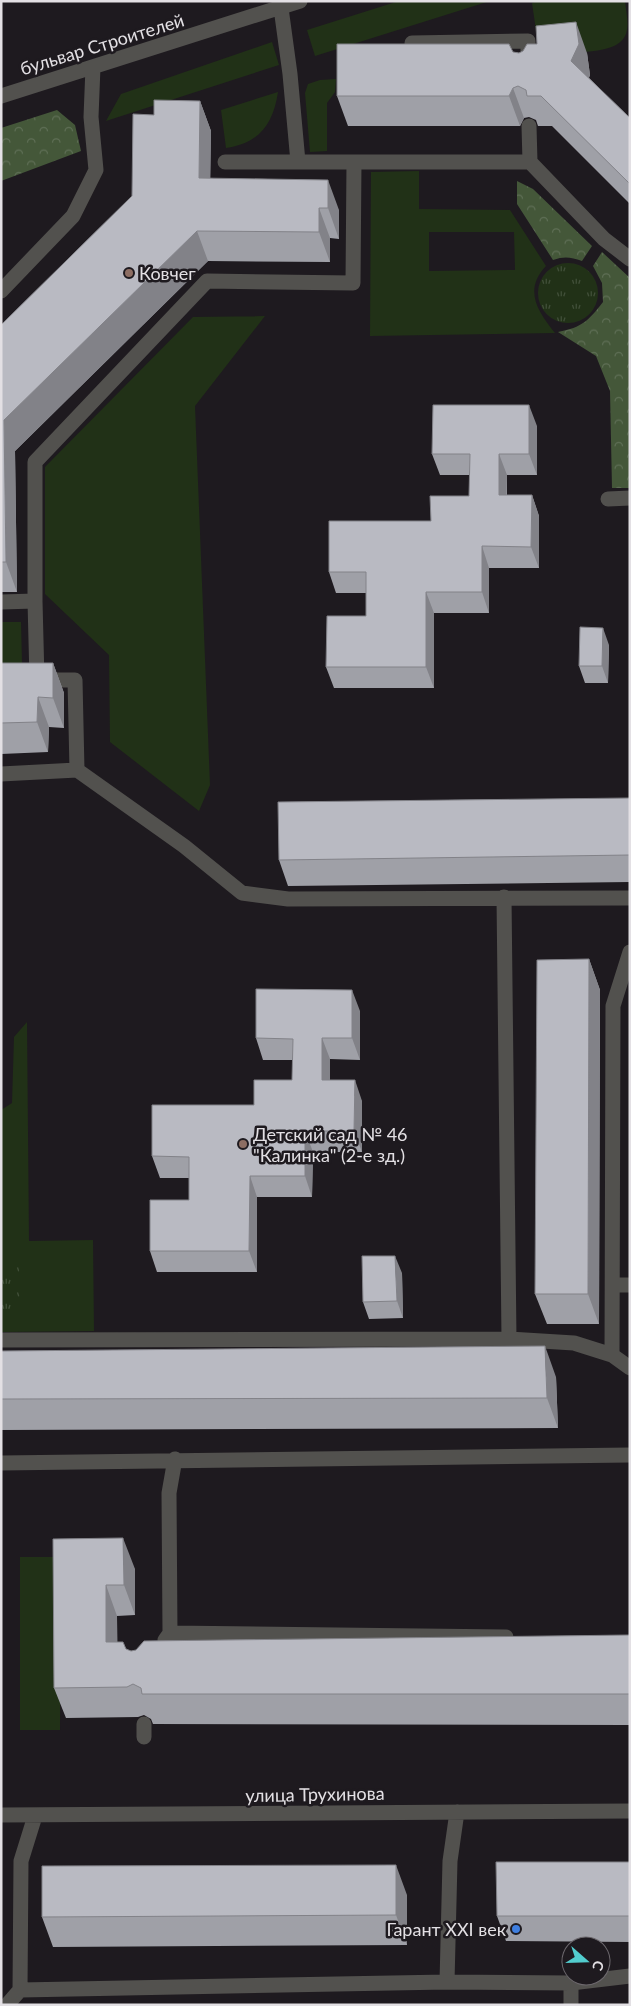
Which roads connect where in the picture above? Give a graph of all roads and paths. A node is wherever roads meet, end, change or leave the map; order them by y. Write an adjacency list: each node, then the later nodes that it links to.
1 (300, 1): 2 (street, бульвар Строителей)
2 (281, 8): 4 (street, бульвар Строителей); 9 (street)
3 (412, 43): 5 (street)
4 (92, 67): 6 (street, бульвар Строителей); 13 (street)
5 (528, 74)
6 (1, 96)
7 (529, 126): 11 (street)
8 (225, 162): 9 (street)
9 (298, 162): 10 (street)
10 (354, 162): 11 (street); 16 (street)
11 (530, 162): 12 (street)
12 (630, 259)
13 (1, 291)
14 (630, 498): 15 (street)
15 (608, 499)
16 (35, 601): 17 (street); 19 (street)
17 (1, 602)
18 (1, 680): 19 (street)
19 (37, 680): 20 (street)
20 (77, 770): 21 (street); 22 (street)
21 (1, 774)
22 (504, 897): 23 (street); 27 (street)
23 (630, 898)
24 (630, 952): 25 (street)
25 (612, 1285): 26 (street); 29 (street)
26 (630, 1286)
27 (509, 1338): 28 (street); 29 (street)
28 (1, 1340)
29 (612, 1355): 30 (street)
30 (630, 1368)
31 (630, 1455): 32 (street)
32 (175, 1459): 33 (street); 34 (street)
33 (1, 1463)
34 (170, 1633): 35 (street); 36 (street)
35 (520, 1638)
36 (154, 1656)
37 (630, 1811): 38 (street, улица Трухинова)
38 (457, 1812): 40 (street, улица Трухинова); 43 (street)
39 (1, 1815): 40 (street, улица Трухинова)
40 (35, 1816): 46 (street)
41 (630, 1976): 42 (street)
42 (611, 1978)
43 (448, 1982): 44 (street); 46 (street)
44 (561, 1983)
45 (571, 1986): 48 (street)
46 (20, 1990): 47 (street)
47 (7, 2005)
48 (571, 2005)

